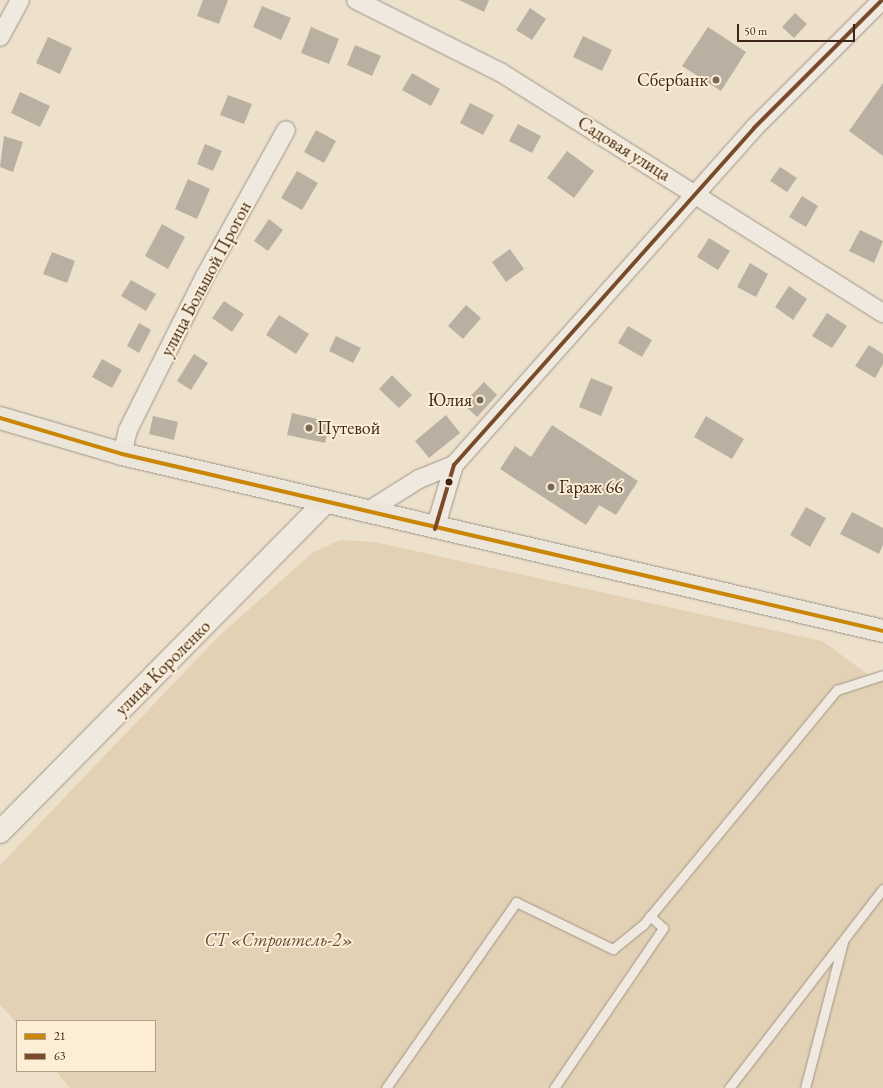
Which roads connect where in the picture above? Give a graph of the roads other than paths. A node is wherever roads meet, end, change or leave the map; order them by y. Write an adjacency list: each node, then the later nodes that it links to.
1 (20, 0): 4 (street)
2 (356, 0): 6 (street, Садовая улица)
3 (882, 0): 6 (street)
4 (0, 37)
5 (286, 130): 9 (street, улица Большой Прогон)
6 (697, 194): 7 (street, Садовая улица); 10 (street)
7 (883, 313)
8 (0, 418): 9 (main road)
9 (122, 454): 11 (main road)
10 (454, 465): 12 (street); 13 (street)
11 (325, 503): 12 (main road); 16 (street, улица Короленко)
12 (366, 513): 13 (main road)
13 (435, 528): 14 (main road)
14 (883, 631)
15 (883, 676): 18 (lane)
16 (0, 832)
17 (883, 889): 19 (lane)
18 (650, 916): 20 (lane); 21 (lane)
19 (844, 940): 22 (lane); 23 (lane)
20 (386, 1088)
21 (554, 1088)
22 (728, 1088)
23 (805, 1088)

